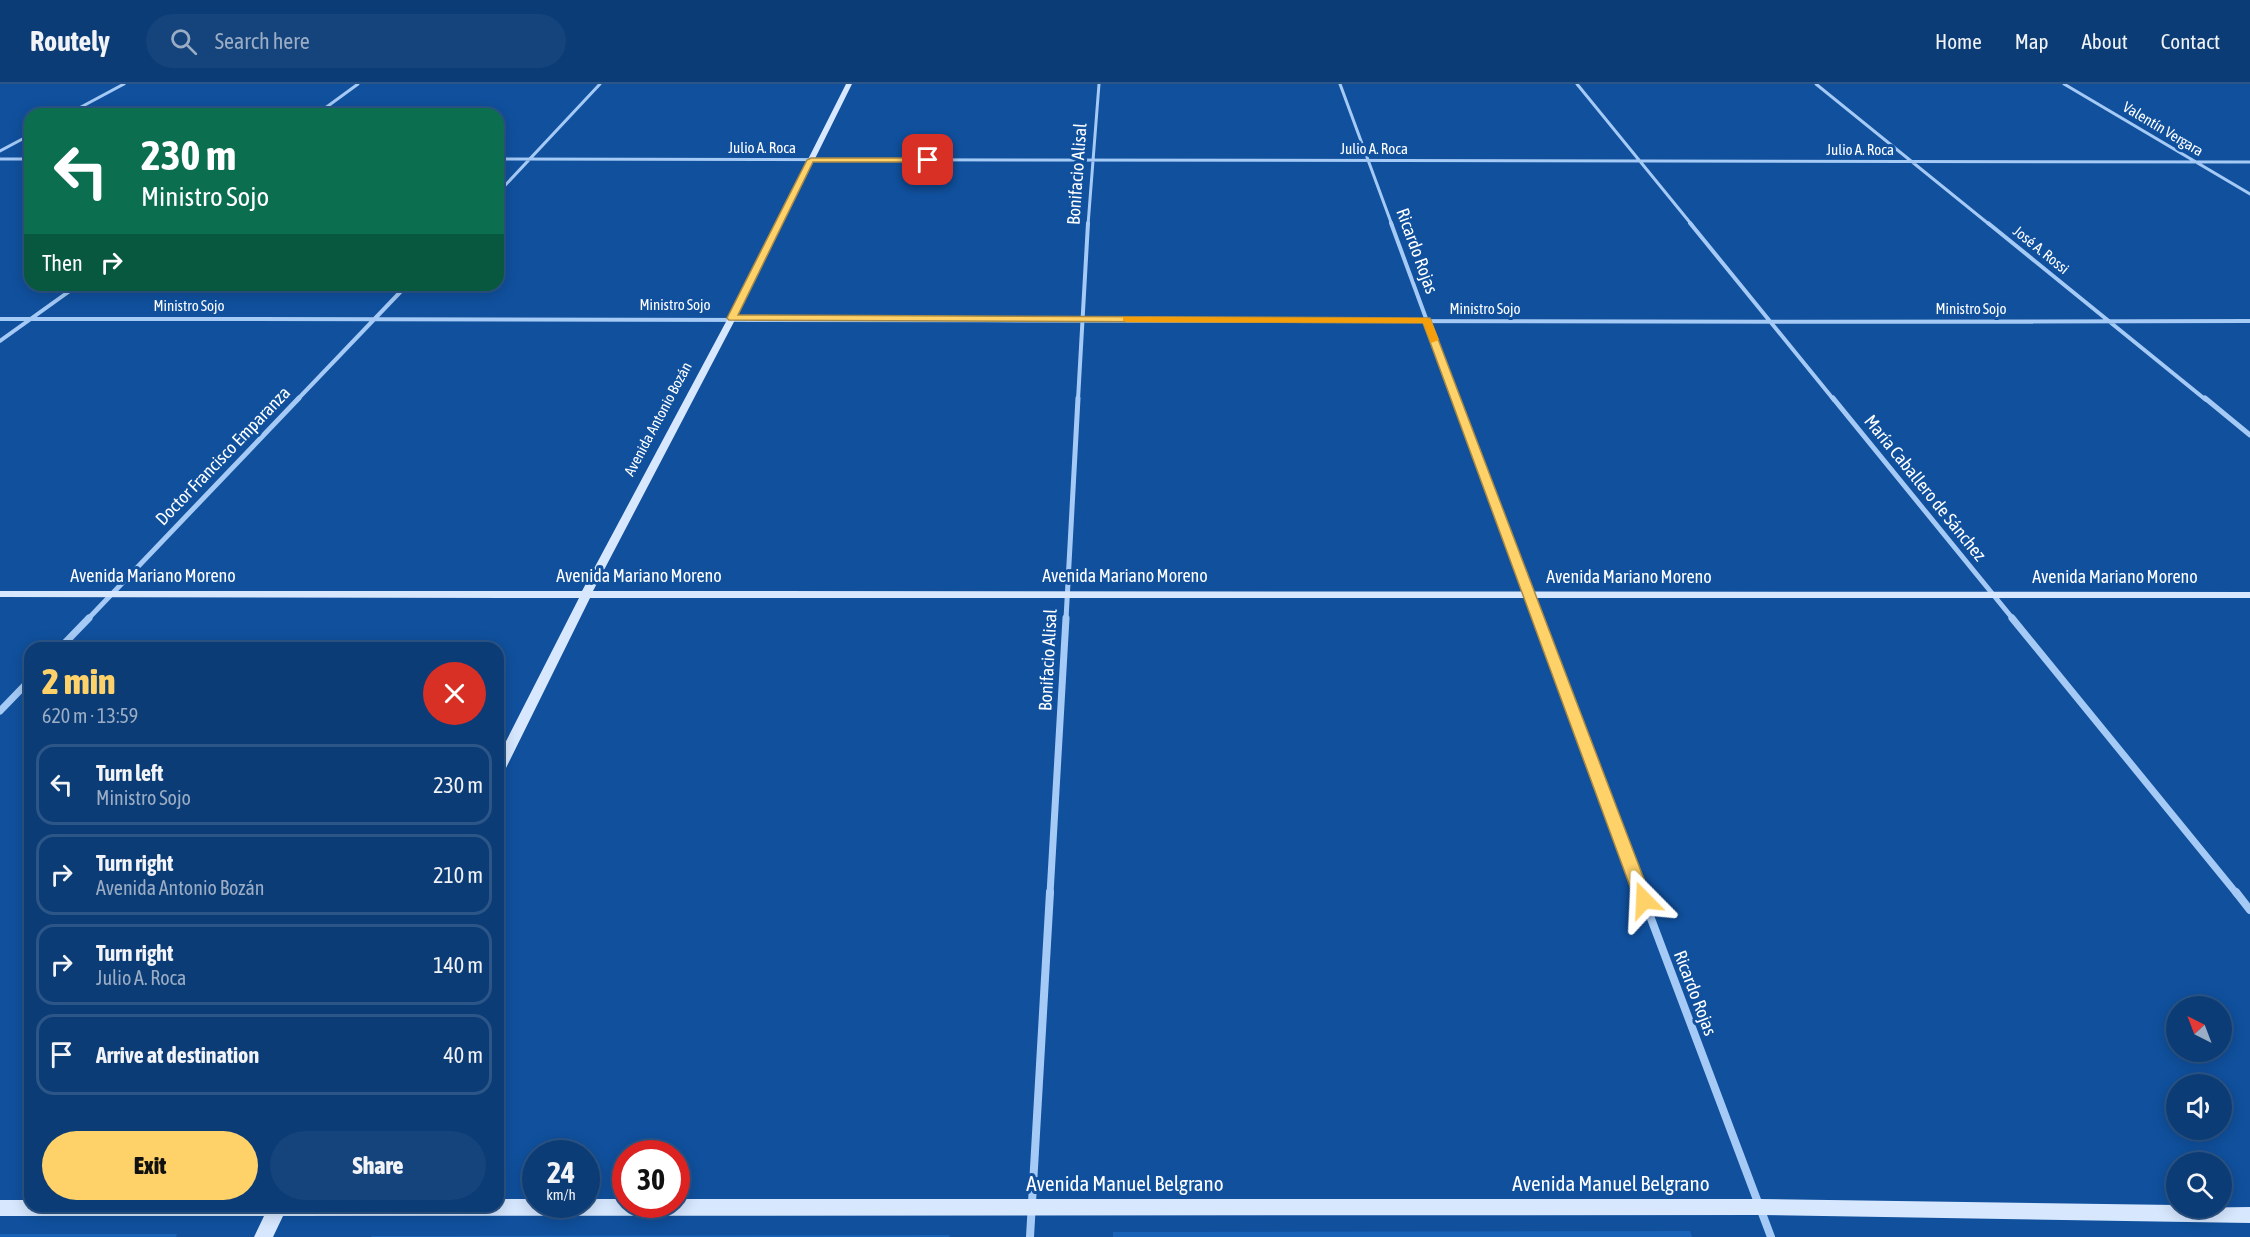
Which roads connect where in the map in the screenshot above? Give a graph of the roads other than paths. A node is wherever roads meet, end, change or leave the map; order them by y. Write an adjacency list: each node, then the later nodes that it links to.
1 (124, 84): 10 (street)
2 (358, 84): 11 (street)
3 (600, 84): 17 (street)
4 (849, 84): 18 (main road, Avenida Antonio Bozán)
5 (1099, 84): 19 (street, Bonifacio Alisal)
6 (1340, 84): 20 (street, Ricardo Rojas)
7 (1577, 84): 21 (street, María Caballero de Sánchez)
8 (1816, 84): 22 (street, José A. Rossi)
9 (2064, 84): 23 (street, Valentín Vergara)
10 (79, 108)
11 (325, 108)
12 (24, 138): 13 (street)
13 (0, 151)
14 (0, 159): 15 (street)
15 (24, 159)
16 (504, 159): 17 (street, Julio A. Roca)
17 (531, 159): 18 (street, Julio A. Roca); 25 (street)
18 (811, 160): 19 (street, Julio A. Roca); 31 (main road, Avenida Antonio Bozán)
19 (1092, 160): 20 (street, Julio A. Roca); 33 (street, Bonifacio Alisal)
20 (1368, 161): 21 (street, Julio A. Roca); 34 (street, Ricardo Rojas)
21 (1641, 162): 22 (street, Julio A. Roca); 37 (street, María Caballero de Sánchez)
22 (1912, 162): 23 (street, Julio A. Roca); 35 (street, José A. Rossi)
23 (2196, 162): 24 (street, Julio A. Roca); 26 (street, Valentín Vergara)
24 (2250, 162)
25 (504, 187)
26 (2250, 194)
27 (69, 291): 30 (street)
28 (401, 291): 29 (street, Doctor Francisco Emparanza)
29 (376, 317): 30 (street, Ministro Sojo); 31 (street, Ministro Sojo); 41 (street, Doctor Francisco Emparanza)
30 (31, 318): 32 (street, Ministro Sojo); 38 (street)
31 (732, 318): 33 (street, Ministro Sojo); 42 (main road, Avenida Antonio Bozán)
32 (0, 319)
33 (1083, 319): 34 (street, Ministro Sojo); 43 (street, Bonifacio Alisal)
34 (1427, 320): 37 (street, Ministro Sojo); 44 (street, Ricardo Rojas)
35 (2108, 320): 36 (street, Ministro Sojo); 37 (street, Ministro Sojo); 39 (street, José A. Rossi)
36 (2250, 321)
37 (1771, 323): 45 (street, María Caballero de Sánchez)
38 (0, 341)
39 (2250, 435)
40 (0, 594): 41 (main road, Avenida Mariano Moreno)
41 (112, 594): 42 (main road, Avenida Mariano Moreno); 47 (street, Doctor Francisco Emparanza)
42 (586, 594): 43 (main road, Avenida Mariano Moreno); 50 (main road, Avenida Antonio Bozán)
43 (1067, 594): 44 (main road, Avenida Mariano Moreno); 53 (street, Bonifacio Alisal)
44 (1528, 594): 45 (main road, Avenida Mariano Moreno); 54 (street, Ricardo Rojas)
45 (1992, 595): 46 (main road, Avenida Mariano Moreno); 51 (street, María Caballero de Sánchez)
46 (2250, 595)
47 (66, 642)
48 (24, 686): 49 (street)
49 (0, 711)
50 (504, 758)
51 (2250, 910)
52 (504, 1207): 53 (main road, Avenida Manuel Belgrano)
53 (1032, 1207): 54 (main road, Avenida Manuel Belgrano); 60 (street, Bonifacio Alisal)
54 (1760, 1207): 58 (main road, Avenida Manuel Belgrano); 61 (street, Ricardo Rojas)
55 (0, 1208): 56 (main road, Avenida Manuel Belgrano)
56 (24, 1208)
57 (276, 1212): 59 (main road)
58 (2250, 1215)
59 (263, 1237)
60 (1030, 1237)
61 (1771, 1237)

